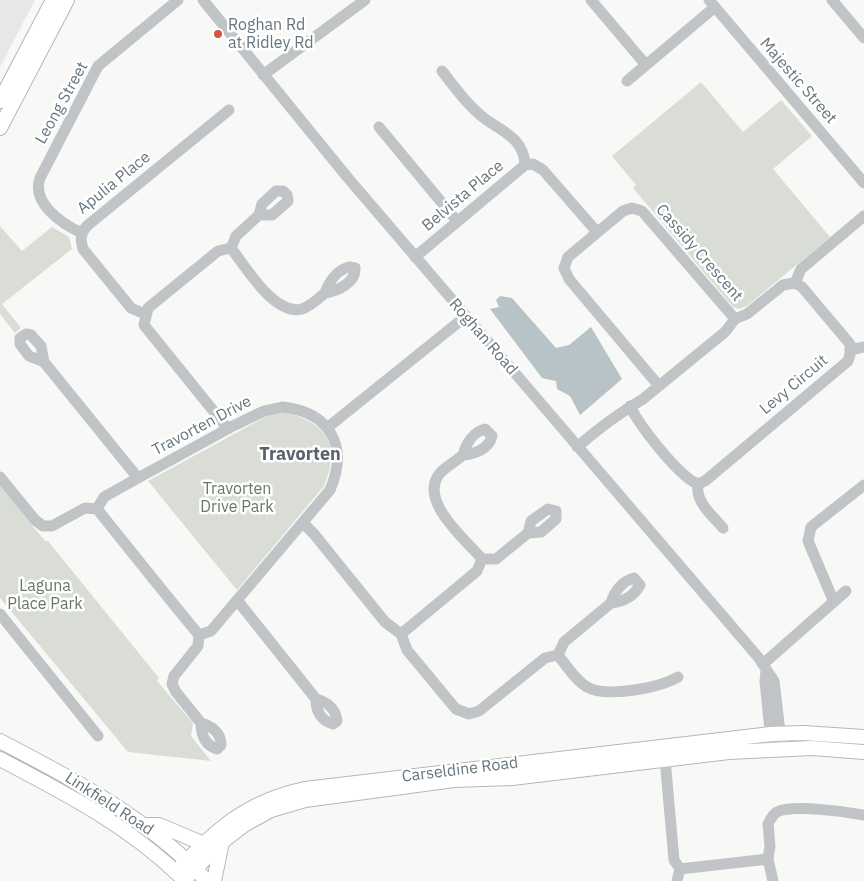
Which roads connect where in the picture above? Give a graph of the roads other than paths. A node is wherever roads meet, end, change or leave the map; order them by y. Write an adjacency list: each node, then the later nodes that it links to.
1 (53, 0): 14 (main road)
2 (67, 0): 17 (main road)
3 (178, 0): 24 (street, Leong Street)
4 (202, 0): 12 (street, Roghan Road)
5 (366, 0): 12 (street)
6 (590, 0): 10 (street)
7 (832, 0): 9 (street)
8 (712, 4): 10 (street); 19 (street, Majestic Street)
9 (864, 38)
10 (646, 65): 13 (street)
11 (442, 71): 18 (street, Belvista Place)
12 (262, 75): 26 (street, Roghan Road)
13 (627, 81)
14 (0, 102)
15 (229, 110): 24 (street, Apulia Place)
16 (379, 127): 22 (street)
17 (0, 128)
18 (524, 165): 22 (street, Belvista Place); 23 (street)
19 (864, 183)
20 (259, 216): 25 (street)
21 (864, 216): 27 (street)
22 (457, 221): 26 (street, Belvista Place)
23 (597, 232): 31 (street, Cassidy Crescent); 35 (street, Cassidy Crescent)
24 (82, 233): 29 (street, Apulia Place)
25 (231, 248): 28 (street); 29 (street)
26 (415, 257): 30 (street, Roghan Road)
27 (795, 283): 31 (street); 33 (street, Levy Circuit)
28 (325, 293)
29 (145, 314): 38 (street)
30 (465, 317): 37 (street); 39 (street, Roghan Road)
31 (735, 319): 35 (street, Cassidy Crescent)
32 (864, 347): 33 (street)
33 (850, 350): 43 (street, Levy Circuit)
34 (44, 362): 42 (street)
35 (660, 386): 36 (street, Cassidy Crescent)
36 (630, 406): 39 (street, Cassidy Crescent); 43 (street)
37 (327, 428): 38 (street, Travorten Drive); 46 (street, Travorten Drive)
38 (228, 429): 42 (street, Travorten Drive)
39 (577, 447): 58 (street, Roghan Road)
40 (462, 456): 49 (street)
41 (0, 477): 45 (street)
42 (138, 478): 45 (street, Travorten Drive)
43 (698, 484): 47 (street)
44 (864, 485): 53 (street)
45 (97, 509): 55 (street)
46 (303, 523): 51 (street, Travorten Drive); 56 (street)
47 (723, 528)
48 (528, 532): 49 (street)
49 (482, 559): 56 (street)
50 (846, 591): 53 (street)
51 (237, 600): 55 (street, Travorten Drive); 60 (street)
52 (611, 602): 57 (street)
53 (834, 602): 58 (street)
54 (0, 614): 63 (street)
55 (199, 634): 61 (street)
56 (401, 634): 57 (street)
57 (558, 655): 59 (street)
58 (765, 667): 62 (street, Roghan Road)
59 (678, 677)
60 (316, 699)
61 (201, 723)
62 (776, 734): 64 (main road); 66 (street, Roghan Road); 73 (main road, Carseldine Road)
63 (98, 736)
64 (864, 737)
65 (0, 740): 71 (main road, Linkfield Road)
66 (777, 749): 67 (main road); 69 (main road, Carseldine Road)
67 (864, 752)
68 (0, 758): 77 (main road, Linkfield Road)
69 (665, 759): 72 (main road, Carseldine Road); 76 (street)
70 (864, 815): 74 (street)
71 (146, 825): 73 (main road); 75 (main road, Linkfield Road)
72 (222, 842): 75 (main road, Carseldine Road); 79 (main road)
73 (204, 844): 75 (main road, Carseldine Road)
74 (768, 859): 76 (street); 81 (street)
75 (191, 865): 77 (main road, Carseldine Road); 78 (main road, Linkfield Road)
76 (680, 869): 80 (street)
77 (182, 878)
78 (207, 881)
79 (214, 881)
80 (677, 881)
81 (774, 881)

